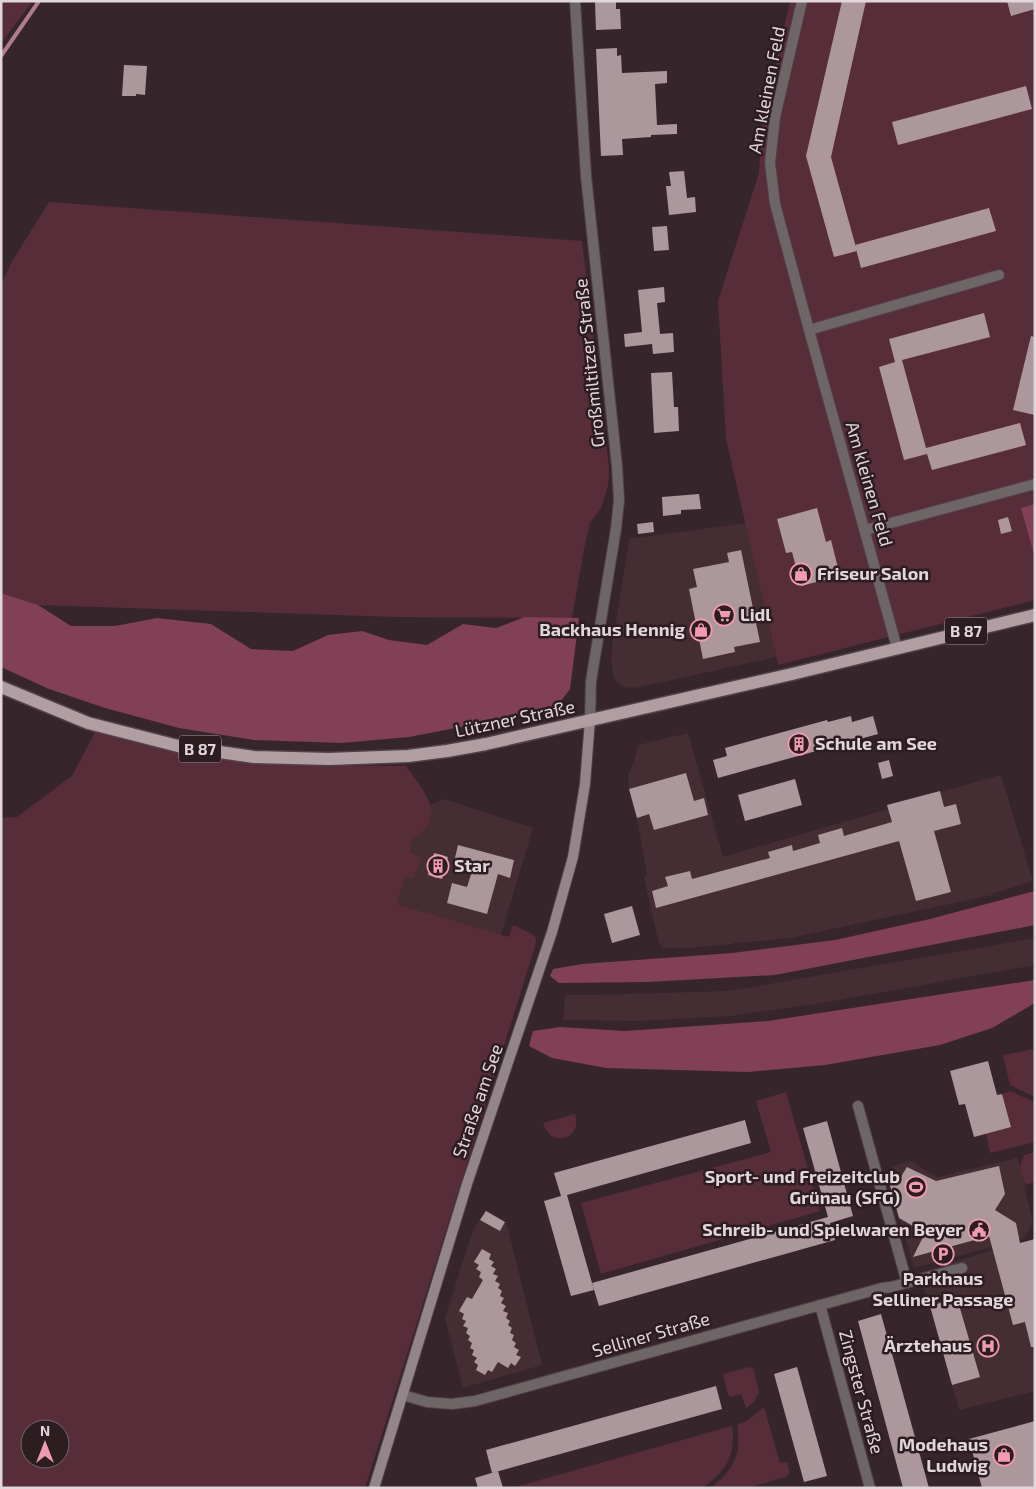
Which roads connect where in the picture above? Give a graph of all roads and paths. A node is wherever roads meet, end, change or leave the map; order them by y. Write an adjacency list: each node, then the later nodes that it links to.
1 (575, 1): 10 (street, Großmiltitzer Straße)
2 (802, 1): 4 (street, Am kleinen Feld)
3 (998, 274): 4 (street)
4 (809, 330): 6 (street, Am kleinen Feld)
5 (1035, 484): 6 (street)
6 (865, 530): 8 (street, Am kleinen Feld)
7 (1035, 615): 8 (main road, Lützner Straße / B 87)
8 (897, 648): 10 (main road, Lützner Straße / B 87)
9 (1, 687): 10 (main road, Lützner Straße / B 87)
10 (590, 720): 15 (main road, Straße am See)
11 (858, 1106): 13 (street)
12 (962, 1268): 13 (street, Selliner Straße)
13 (907, 1283): 14 (street, Selliner Straße)
14 (820, 1305): 15 (street, Selliner Straße); 17 (street, Zingster Straße)
15 (403, 1395): 16 (main road, Straße am See)
16 (374, 1488)
17 (870, 1488)

